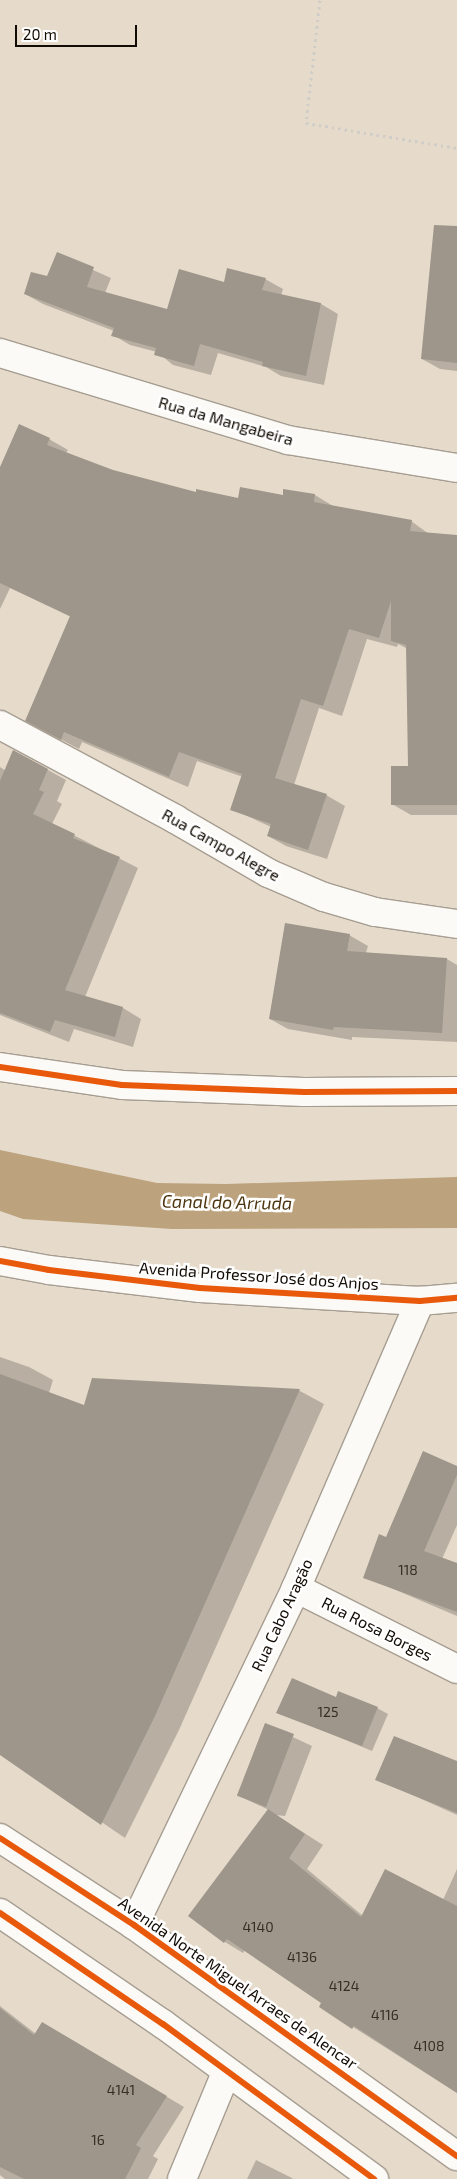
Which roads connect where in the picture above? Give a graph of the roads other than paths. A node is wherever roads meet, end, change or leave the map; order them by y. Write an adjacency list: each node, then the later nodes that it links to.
1 (0, 353): 2 (street, Rua da Mangabeira)
2 (457, 468)
3 (0, 725): 4 (street, Rua Campo Alegre)
4 (457, 924)
5 (0, 1067): 6 (street)
6 (457, 1090)
7 (0, 1261): 9 (street, Avenida Professor José dos Anjos)
8 (457, 1298): 9 (street, Avenida Professor José dos Anjos)
9 (420, 1300): 10 (street, Rua Cabo Aragão)
10 (296, 1588): 11 (street, Rua Rosa Borges); 14 (street, Rua Cabo Aragão)
11 (457, 1669)
12 (0, 1838): 14 (street, Avenida Norte Miguel Arraes de Alencar)
13 (0, 1913): 15 (street)
14 (134, 1925): 16 (street, Avenida Norte Miguel Arraes de Alencar)
15 (226, 2073): 17 (street); 18 (street)
16 (457, 2156)
17 (182, 2179)
18 (374, 2179)

